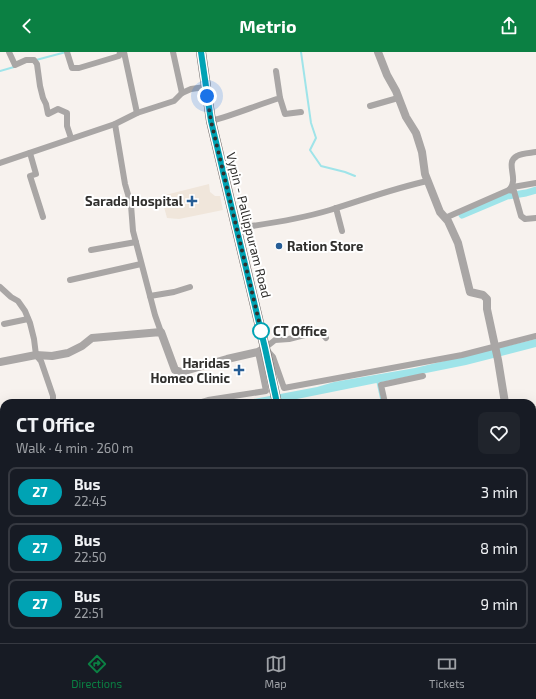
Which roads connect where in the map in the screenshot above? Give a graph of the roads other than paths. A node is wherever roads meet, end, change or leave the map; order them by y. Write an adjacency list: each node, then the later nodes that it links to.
1 (9, 52): 18 (street)
2 (67, 52): 3 (street)
3 (120, 52)
4 (124, 52): 15 (street)
5 (173, 52): 10 (street)
6 (201, 52): 9 (main road, Vypin - Pallippuram Road)
7 (378, 52): 12 (street)
8 (276, 71): 11 (street)
9 (205, 87): 10 (street); 16 (main road, Vypin - Pallippuram Road)
10 (182, 93): 15 (street)
11 (280, 98): 14 (street); 16 (street)
12 (398, 98): 13 (street); 22 (street)
13 (370, 106)
14 (301, 112)
15 (137, 113): 17 (street)
16 (211, 121): 29 (main road, Vypin - Pallippuram Road)
17 (115, 124): 18 (street); 31 (street)
18 (71, 138): 20 (street)
19 (536, 152): 24 (street)
20 (30, 153): 21 (street); 26 (street)
21 (0, 163)
22 (428, 181): 25 (street); 27 (street)
23 (536, 183): 24 (street)
24 (513, 192): 27 (street); 28 (street)
25 (336, 208): 29 (street); 30 (street)
26 (43, 217)
27 (445, 218): 43 (street)
28 (536, 218)
29 (236, 228): 44 (main road, Vypin - Pallippuram Road)
30 (342, 231)
31 (136, 242): 32 (street); 33 (street)
32 (91, 250)
33 (142, 264): 34 (street); 37 (street)
34 (70, 280)
35 (0, 287): 38 (street)
36 (190, 287): 37 (street)
37 (150, 296): 40 (street)
38 (28, 319): 39 (street); 45 (street)
39 (4, 324)
40 (161, 332): 44 (street); 45 (street)
41 (536, 336): 43 (street)
42 (326, 338): 44 (street)
43 (495, 347): 44 (street); 52 (street)
44 (262, 350): 49 (street); 50 (main road, Vypin - Pallippuram Road)
45 (36, 355): 46 (street); 48 (street)
46 (0, 362)
47 (423, 376): 51 (street)
48 (53, 399)
49 (215, 399)
50 (276, 399)
51 (384, 399)
52 (504, 399)

